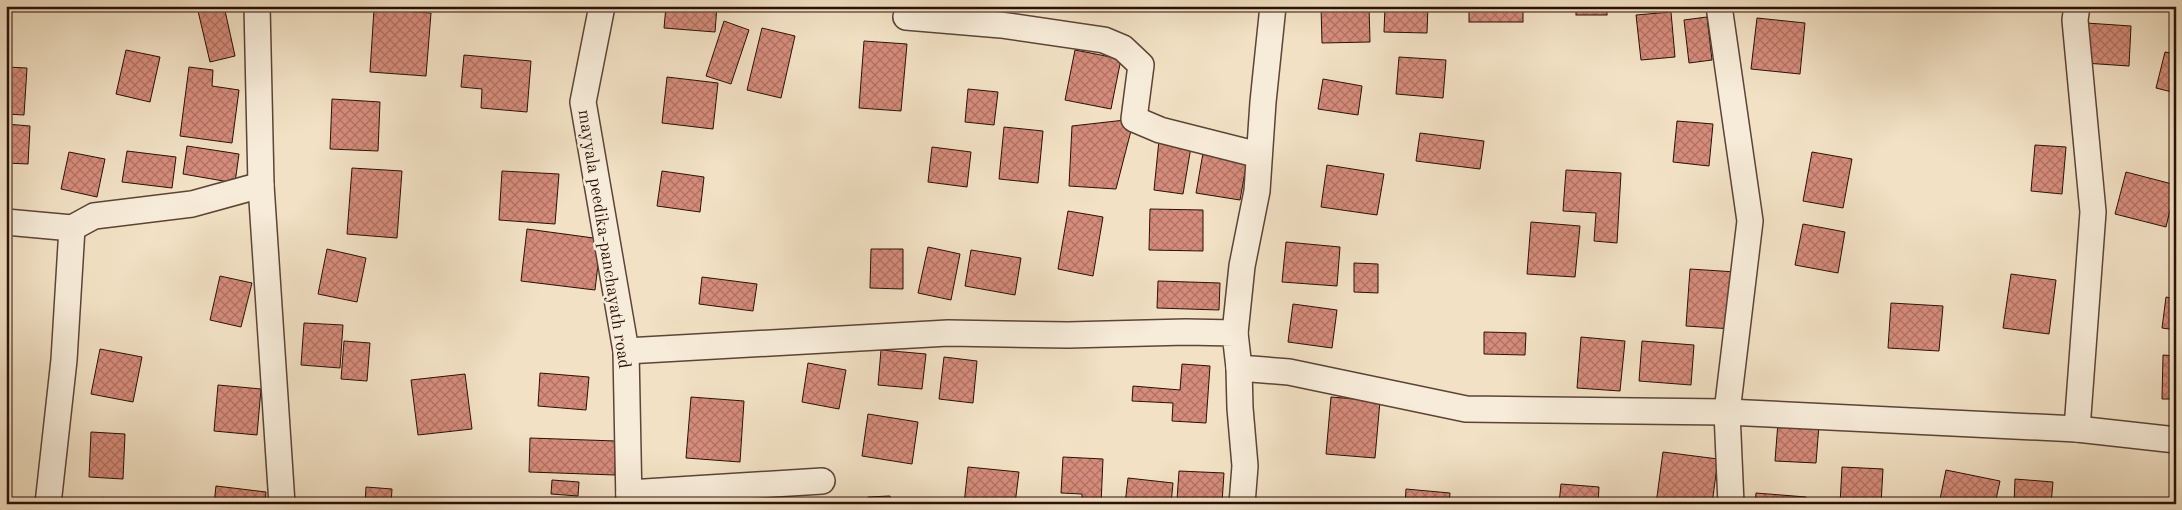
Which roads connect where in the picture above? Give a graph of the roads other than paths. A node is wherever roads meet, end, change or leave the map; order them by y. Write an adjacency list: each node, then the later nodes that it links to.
1 (257, 6): 8 (street)
2 (602, 6): 12 (street, mayyala peedika-panchayath road)
3 (1273, 6): 7 (street)
4 (1719, 6): 14 (street)
5 (2077, 6): 15 (street)
6 (906, 17): 7 (street)
7 (1258, 155): 11 (street)
8 (261, 185): 10 (street); 20 (street)
9 (6, 222): 10 (street)
10 (72, 228): 19 (street)
11 (1235, 333): 12 (street); 13 (street)
12 (626, 351): 18 (street, mayyala peedika-panchayath road)
13 (1239, 368): 14 (street); 21 (street)
14 (1728, 412): 15 (street); 22 (street)
15 (2077, 429): 16 (street)
16 (2176, 440)
17 (822, 481): 18 (street)
18 (629, 498)
19 (48, 504)
20 (282, 504)
21 (1242, 504)
22 (1731, 504)

